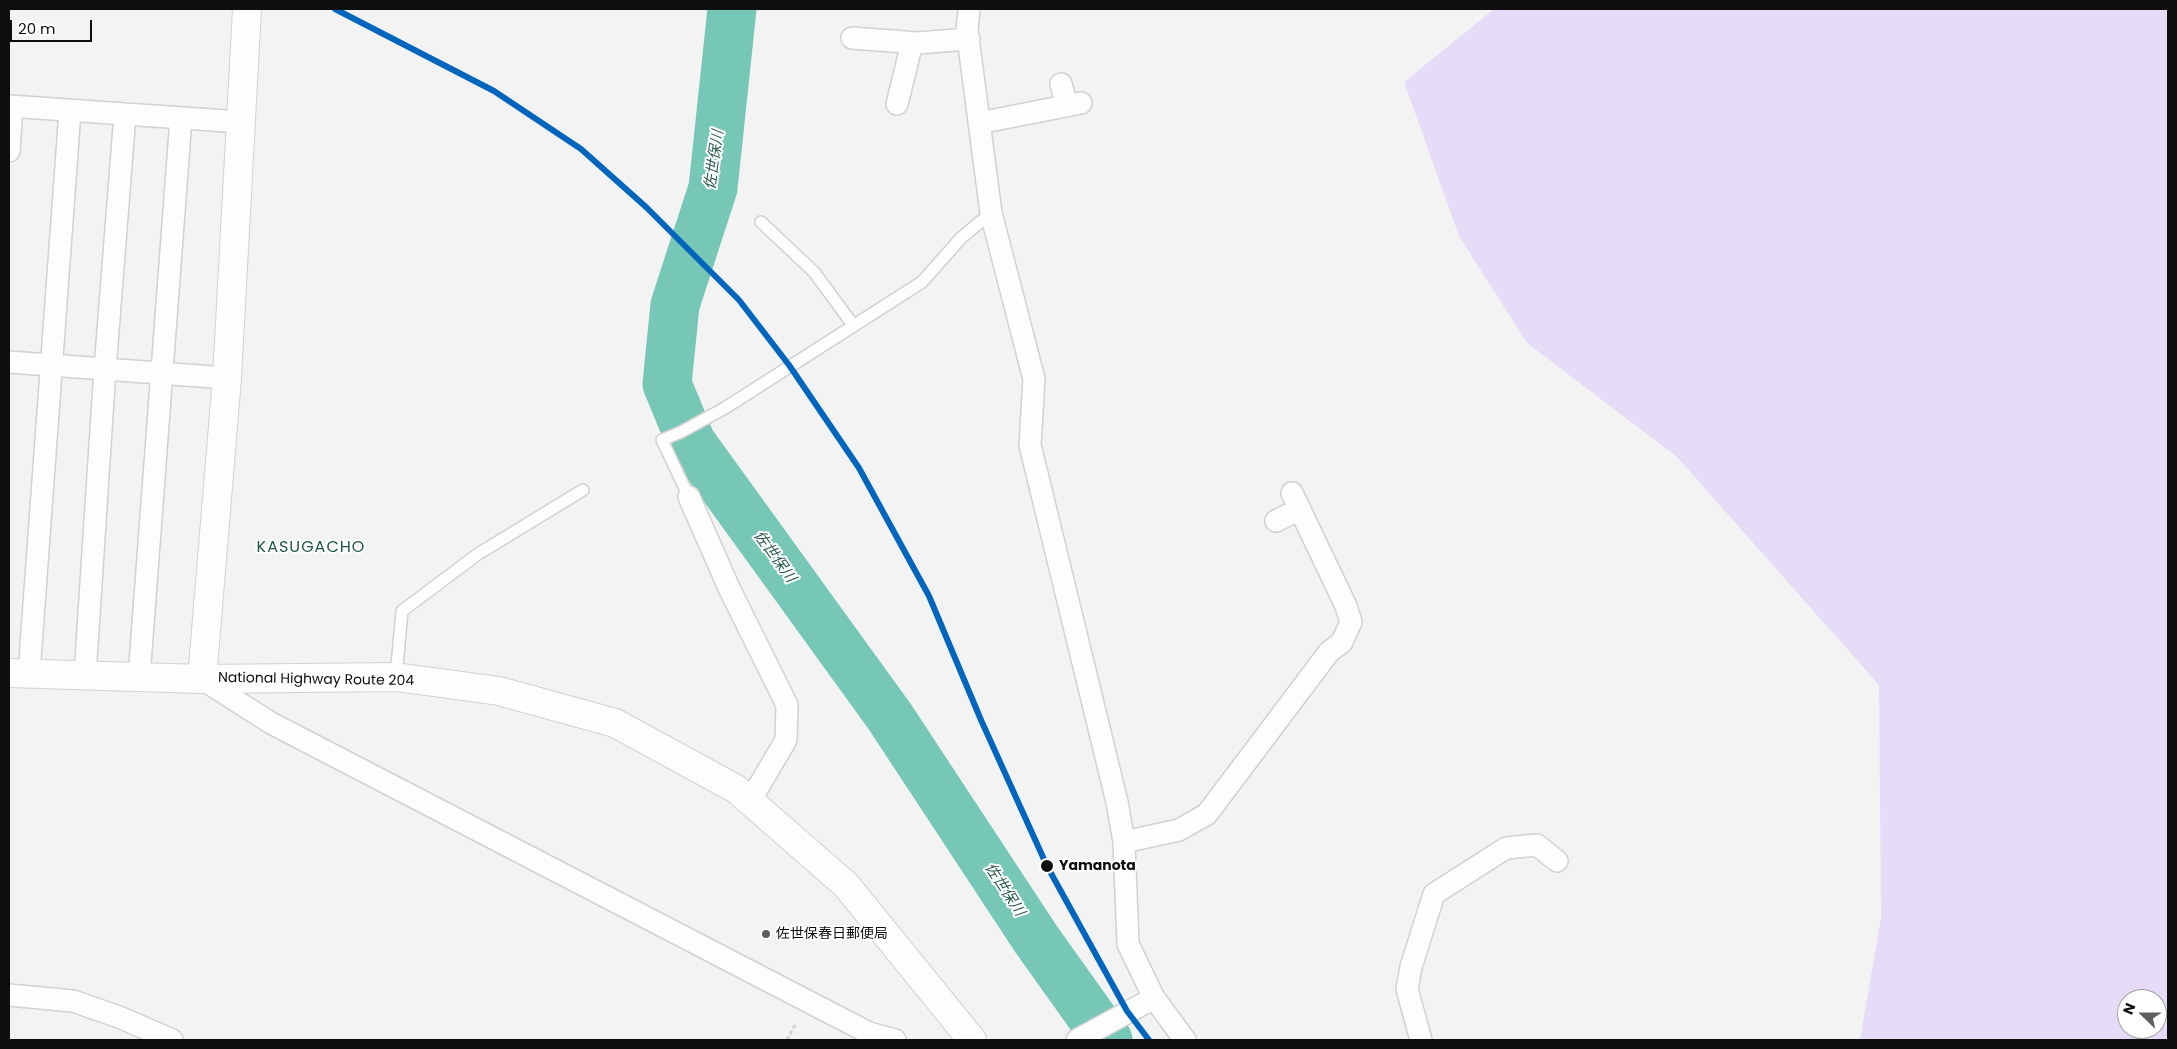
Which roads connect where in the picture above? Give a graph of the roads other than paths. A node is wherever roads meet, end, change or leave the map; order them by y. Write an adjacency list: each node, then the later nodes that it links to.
1 (247, 9): 12 (main road)
2 (969, 9): 4 (street)
3 (852, 38): 5 (street)
4 (968, 39): 5 (street); 13 (street)
5 (912, 43): 7 (street)
6 (1061, 84): 13 (street)
7 (897, 104)
8 (11, 106): 9 (street); 14 (street)
9 (70, 110): 10 (street); 19 (street)
10 (125, 114): 11 (street); 20 (street)
11 (181, 118): 12 (street); 21 (street)
12 (241, 122): 22 (main road)
13 (980, 123): 15 (street)
14 (9, 151)
15 (991, 213): 17 (lane); 32 (street)
16 (761, 222): 17 (lane)
17 (853, 325): 24 (lane)
18 (9, 362): 19 (street)
19 (51, 365): 20 (street); 26 (street)
20 (105, 369): 21 (street); 27 (street)
21 (161, 373): 22 (street); 28 (street)
22 (227, 378): 30 (main road)
23 (583, 490): 29 (lane)
24 (689, 497): 31 (street)
25 (1276, 521): 32 (street)
26 (19, 673): 27 (main road, National Highway Route 204)
27 (85, 675): 28 (main road, National Highway Route 204)
28 (139, 677): 30 (main road, National Highway Route 204)
29 (396, 678): 30 (main road, National Highway Route 204); 31 (main road, National Highway Route 204)
30 (202, 679): 37 (street)
31 (750, 801): 38 (main road, National Highway Route 204)
32 (1124, 842): 35 (street)
33 (1557, 861): 41 (street)
34 (9, 995): 36 (street)
35 (1154, 998): 39 (street); 40 (street)
36 (172, 1040)
37 (895, 1040)
38 (972, 1040)
39 (1077, 1040)
40 (1185, 1040)
41 (1421, 1040)

